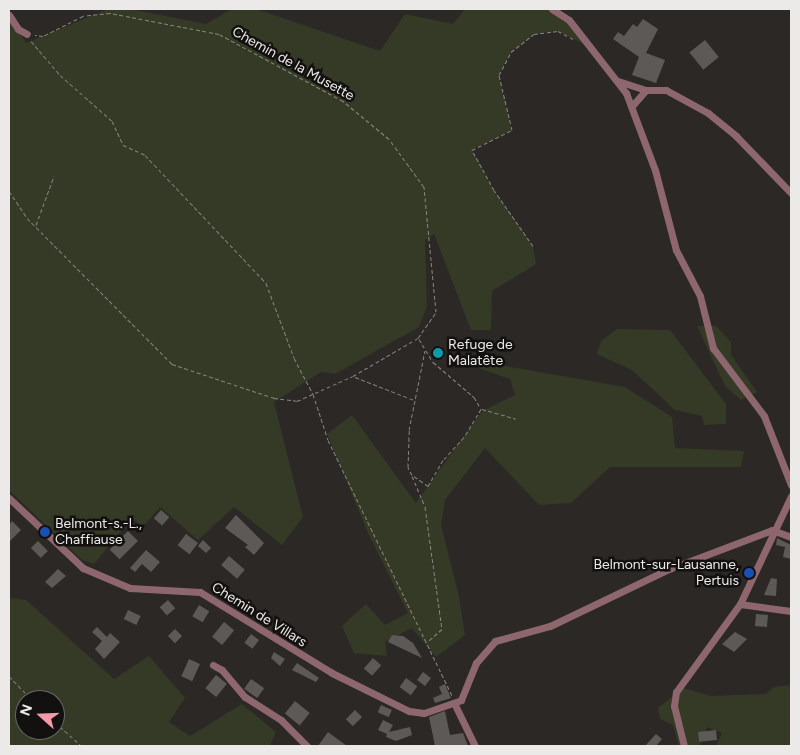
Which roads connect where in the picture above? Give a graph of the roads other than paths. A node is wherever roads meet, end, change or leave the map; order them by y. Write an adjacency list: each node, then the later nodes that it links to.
1 (552, 9): 4 (street)
2 (9, 15): 3 (street)
3 (27, 34)
4 (618, 80): 5 (street); 6 (street)
5 (646, 90): 6 (street); 7 (street)
6 (632, 106): 8 (street)
7 (791, 193)
8 (791, 485)
9 (9, 498): 16 (street, Chemin de Villars)
10 (791, 498): 11 (street)
11 (772, 530): 12 (street); 13 (street); 16 (street)
12 (791, 536)
13 (740, 604): 14 (street); 19 (street)
14 (791, 611)
15 (213, 665): 17 (street)
16 (455, 705): 18 (street)
17 (306, 746)
18 (475, 746)
19 (684, 746)

